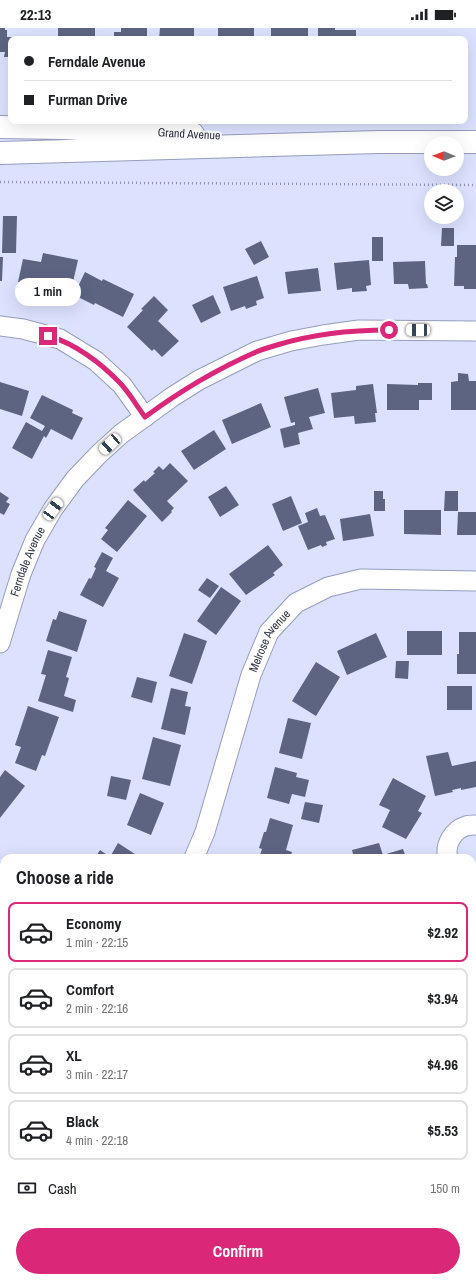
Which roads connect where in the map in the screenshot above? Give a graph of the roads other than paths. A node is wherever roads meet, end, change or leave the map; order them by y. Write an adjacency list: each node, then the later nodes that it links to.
1 (0, 127): 2 (main road, Grand Avenue)
2 (378, 142): 3 (main road, Grand Avenue); 4 (main road, Grand Avenue)
3 (476, 142)
4 (0, 153)
5 (0, 326): 7 (street)
6 (476, 331): 7 (street, Ferndale Avenue)
7 (145, 417): 9 (street, Ferndale Avenue)
8 (476, 581): 11 (street, Melrose Avenue)
9 (0, 643)
10 (476, 825): 12 (street)
11 (196, 854)
12 (447, 854)

